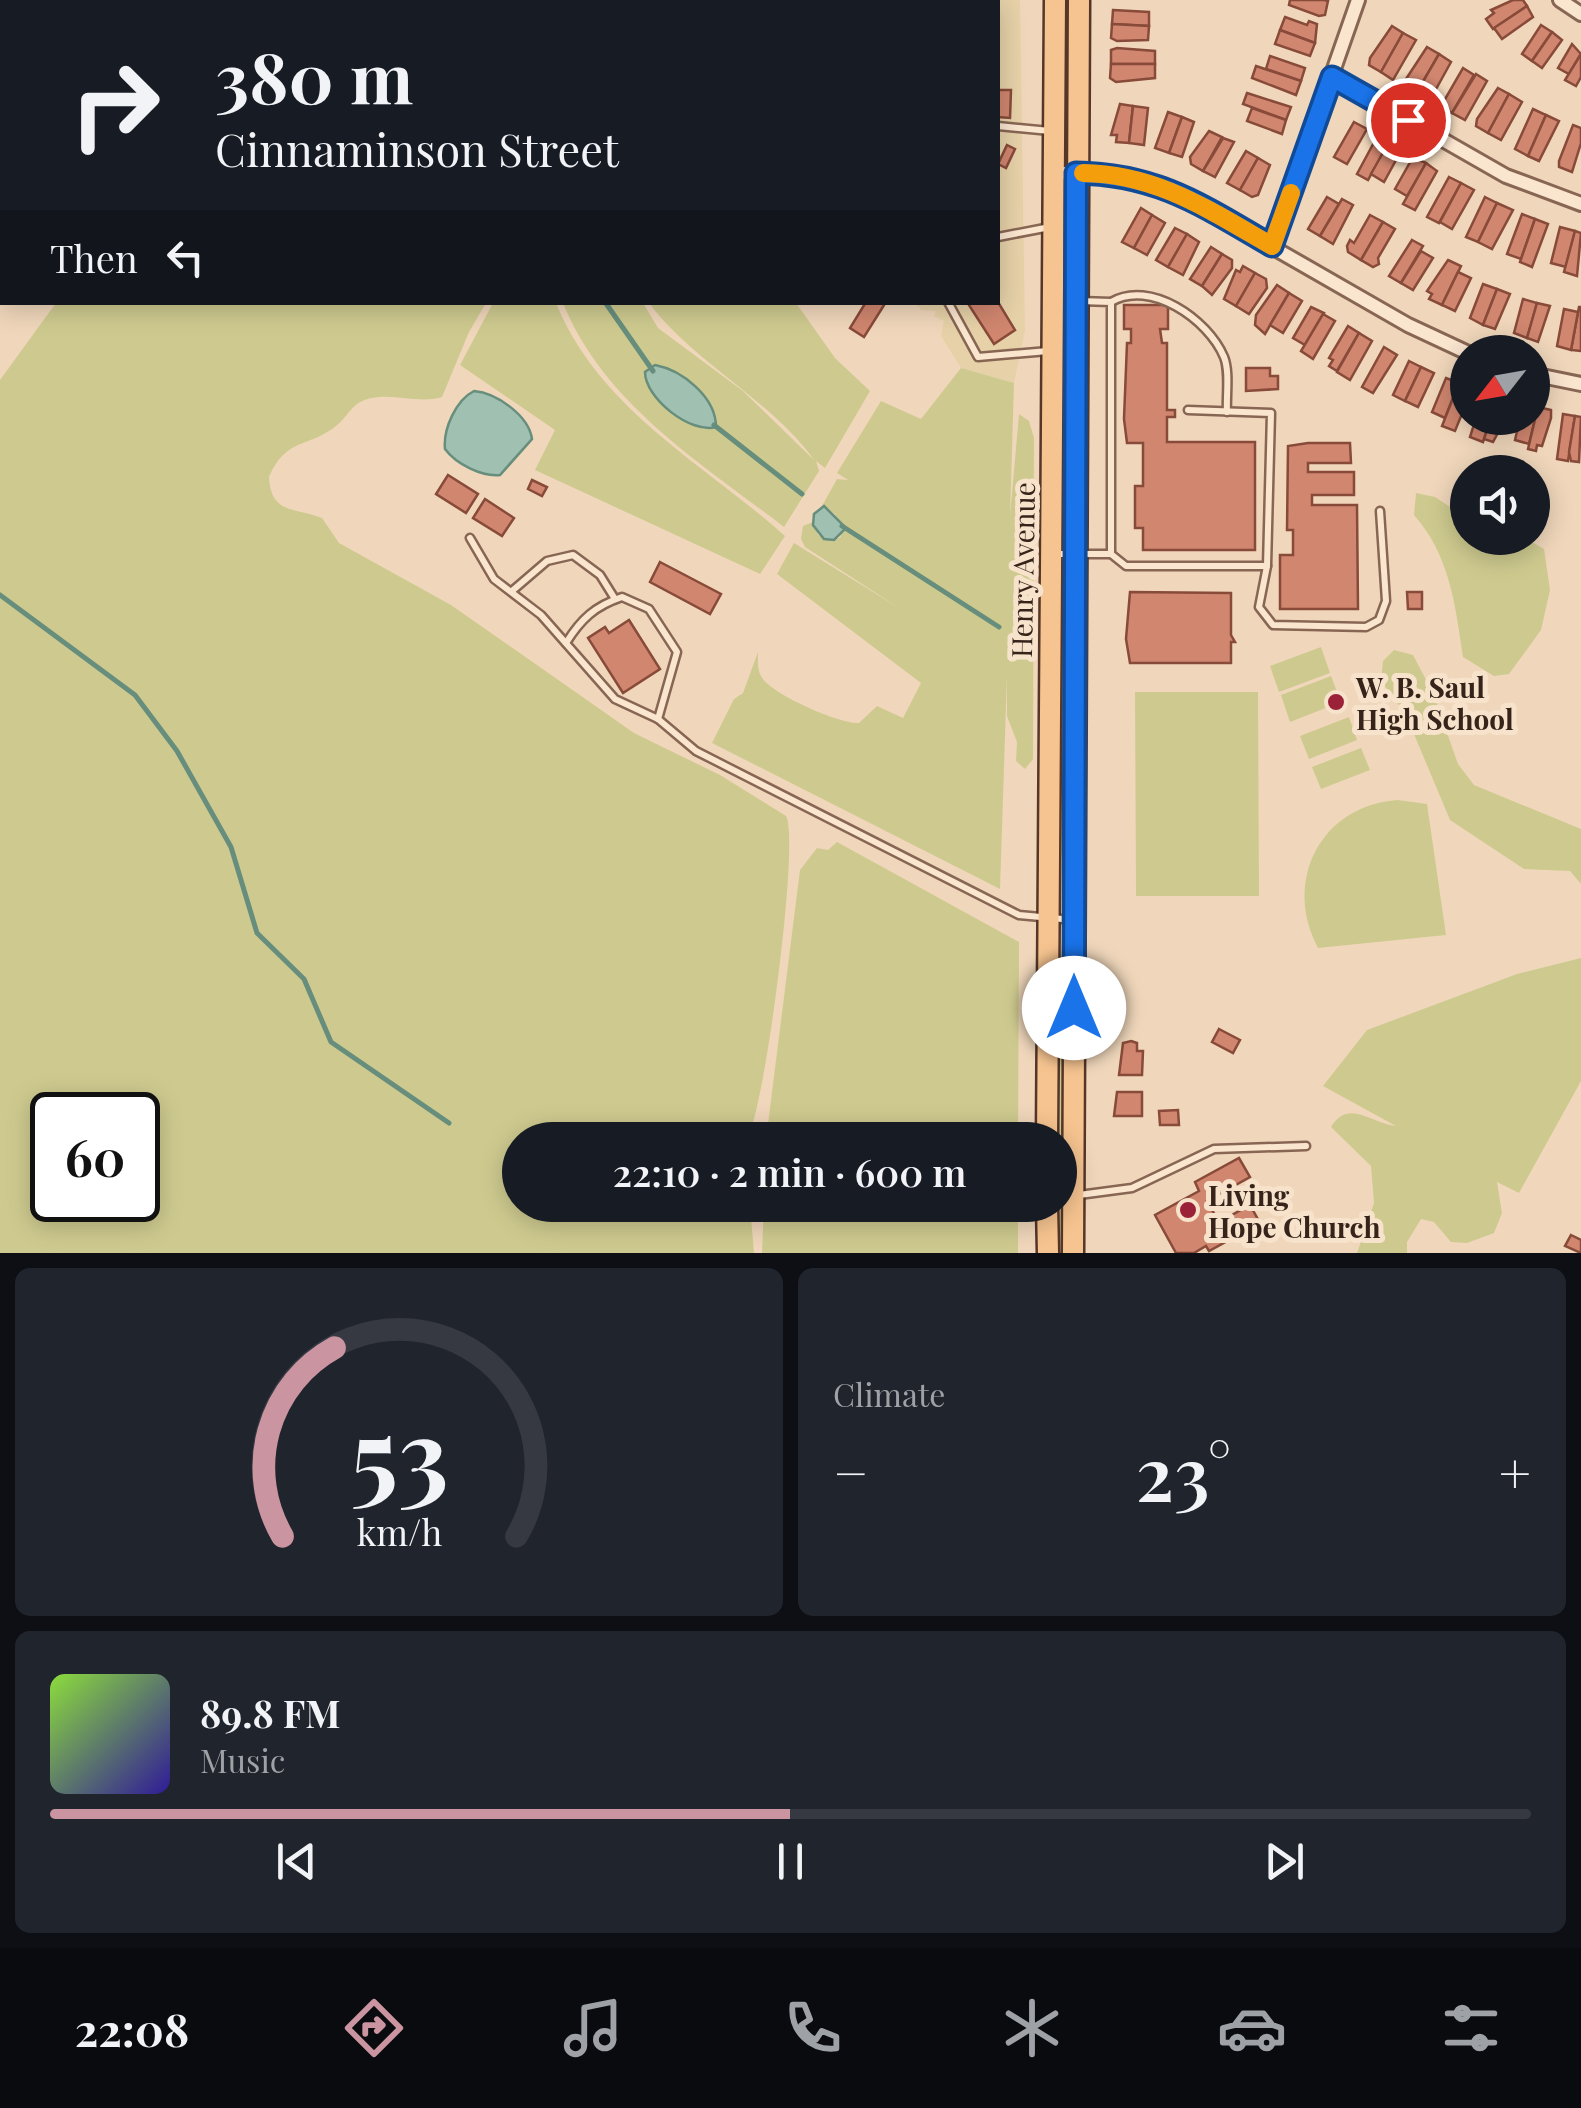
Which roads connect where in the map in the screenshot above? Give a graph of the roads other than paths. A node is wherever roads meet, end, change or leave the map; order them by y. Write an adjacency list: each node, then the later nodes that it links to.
1 (1054, 0): 8 (main road, Henry Avenue)
2 (1080, 0): 10 (main road, Henry Avenue)
3 (1358, 0): 6 (street)
4 (1560, 0): 5 (street)
5 (1581, 14)
6 (1332, 77): 11 (street); 14 (street)
7 (1000, 126): 8 (lane)
8 (1051, 131): 9 (main road, Henry Avenue)
9 (1051, 173): 10 (street); 12 (main road, Henry Avenue)
10 (1076, 173): 14 (street); 15 (main road, Henry Avenue)
11 (1581, 204)
12 (1051, 228): 13 (lane); 19 (main road, Henry Avenue)
13 (1000, 237)
14 (1272, 246): 18 (street)
15 (1077, 301): 16 (lane); 27 (main road, Henry Avenue)
16 (1111, 302): 23 (lane); 28 (lane)
17 (950, 305): 19 (lane)
18 (1450, 344)
19 (1051, 351): 26 (main road, Henry Avenue)
20 (1550, 378): 21 (street)
21 (1581, 384)
22 (1188, 410): 23 (lane)
23 (1227, 412): 29 (lane)
24 (1380, 511): 29 (lane)
25 (470, 538): 30 (lane)
26 (1050, 554): 27 (lane); 34 (main road, Henry Avenue)
27 (1074, 554): 28 (lane); 35 (main road, Henry Avenue)
28 (1111, 554): 29 (lane)
29 (1267, 566)
30 (512, 592): 31 (lane); 32 (lane)
31 (615, 599): 32 (lane); 33 (lane)
32 (566, 643): 33 (lane)
33 (658, 719): 34 (lane)
34 (1049, 920): 35 (lane); 36 (main road, Henry Avenue)
35 (1074, 920): 37 (main road, Henry Avenue)
36 (1047, 1122)
37 (1073, 1122)
38 (1306, 1146): 39 (lane)
39 (1077, 1195)
40 (1047, 1222): 42 (main road)
41 (1073, 1222): 43 (main road, Henry Avenue)
42 (1048, 1253)
43 (1073, 1253)

